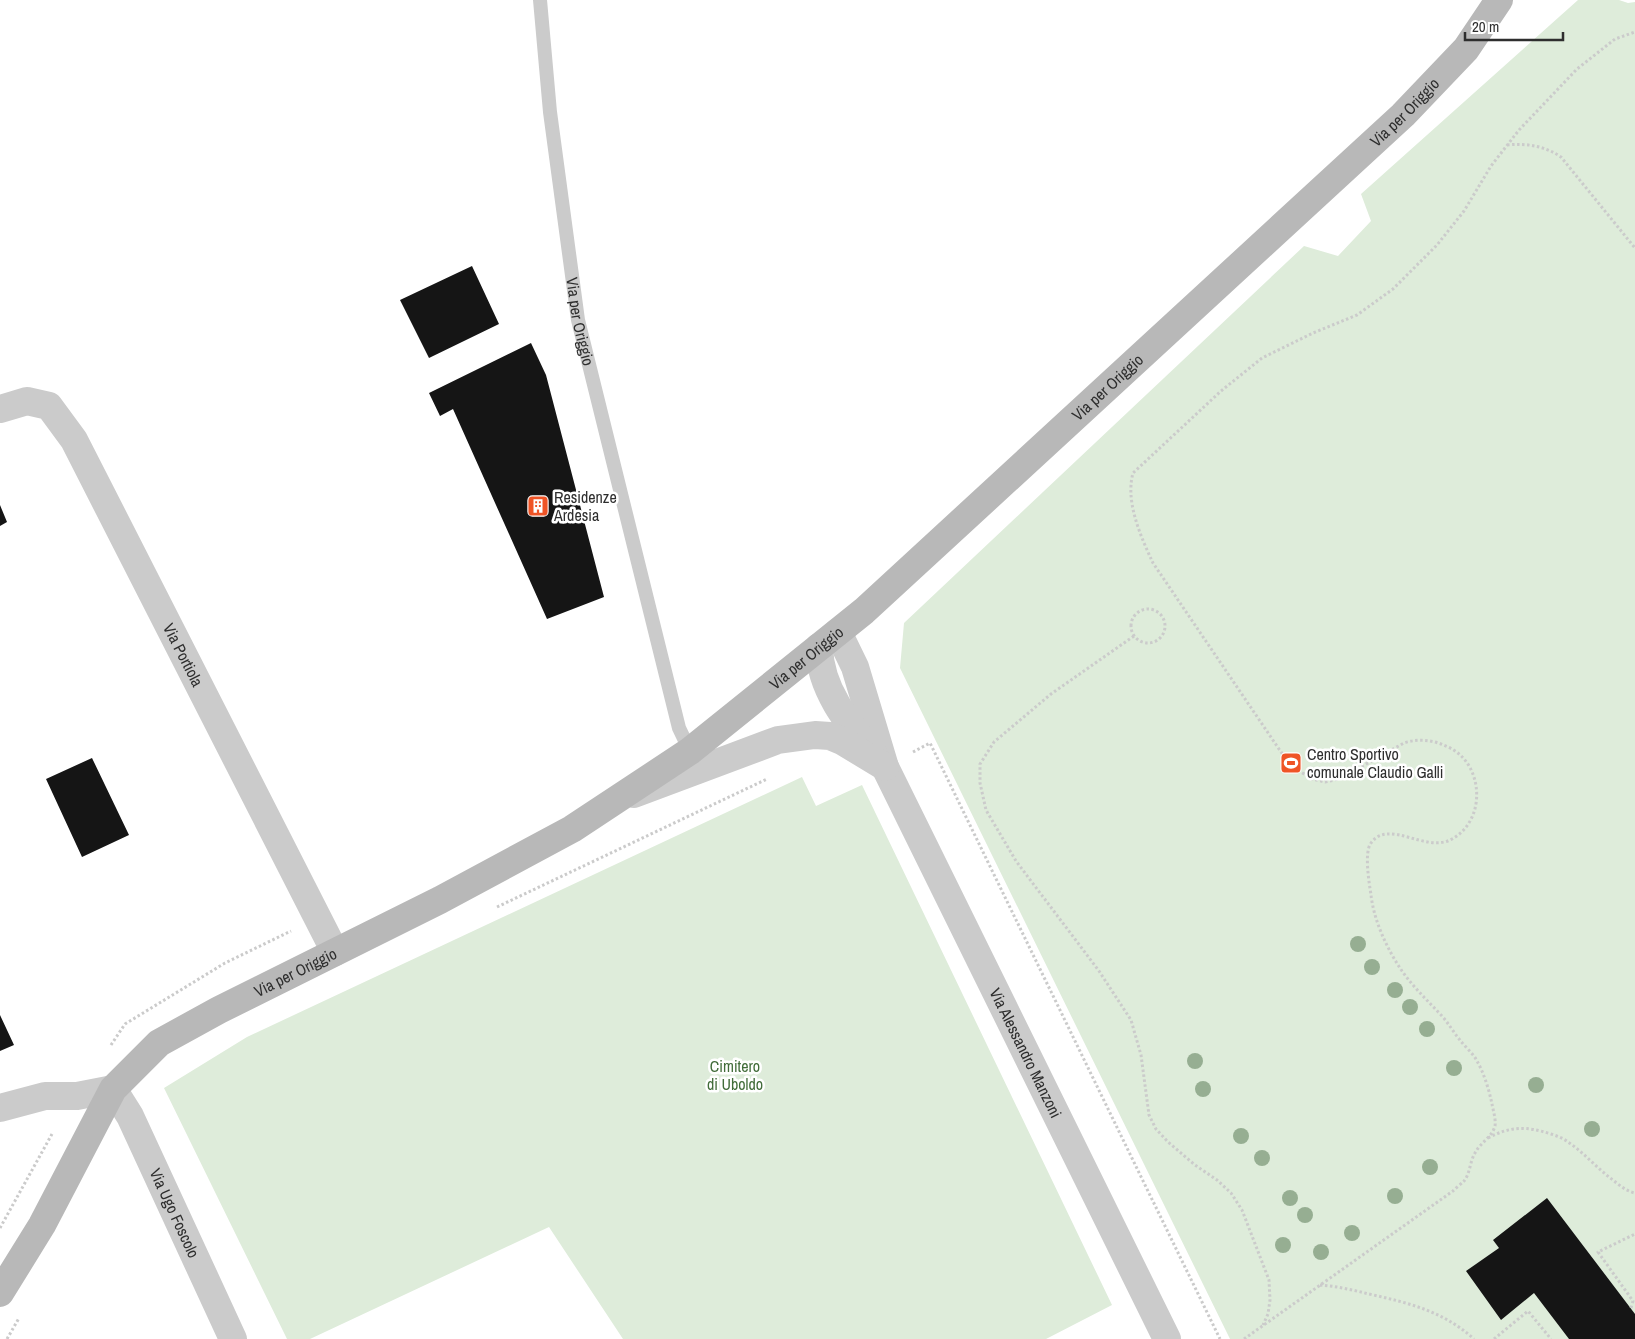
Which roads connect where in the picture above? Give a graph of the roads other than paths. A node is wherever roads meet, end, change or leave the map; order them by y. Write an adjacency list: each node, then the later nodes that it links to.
1 (540, 0): 5 (lane, Via per Origgio)
2 (1499, 0): 4 (street, Via per Origgio)
3 (0, 409): 8 (street, Via Portiola)
4 (829, 639): 5 (street, Via per Origgio); 6 (street, Via Alessandro Manzoni)
5 (690, 751): 7 (street, Via per Origgio)
6 (885, 767): 7 (street); 13 (street, Via Alessandro Manzoni)
7 (617, 800): 8 (street, Via per Origgio)
8 (335, 952): 9 (street, Via per Origgio)
9 (113, 1089): 10 (street); 11 (street, Via per Origgio); 12 (street, Via Ugo Foscolo)
10 (0, 1108)
11 (0, 1293)
12 (233, 1339)
13 (1167, 1339)

